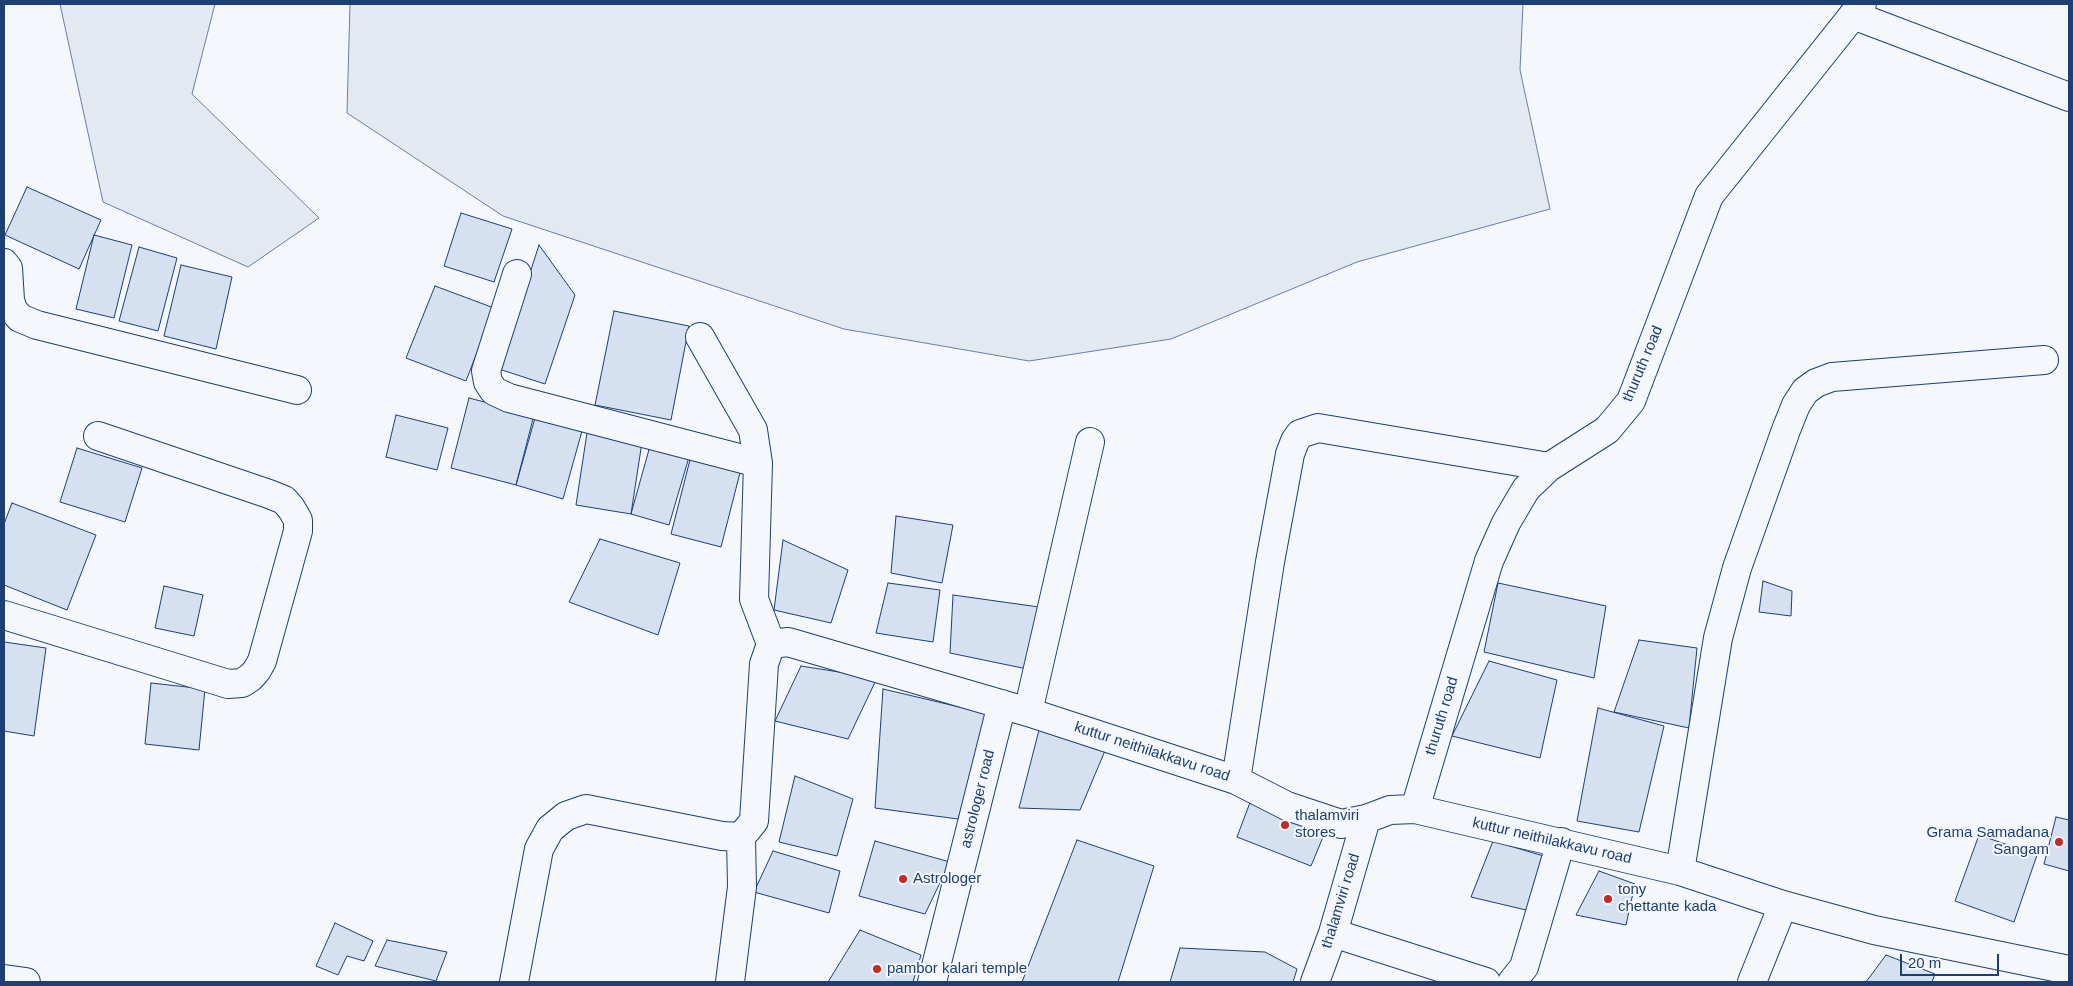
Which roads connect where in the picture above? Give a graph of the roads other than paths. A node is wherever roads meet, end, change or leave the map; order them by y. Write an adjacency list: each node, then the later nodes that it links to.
1 (1857, 9): 2 (street); 11 (street, thuruth road)
2 (2069, 97)
3 (4, 263): 7 (street)
4 (517, 274): 10 (street)
5 (700, 337): 10 (street)
6 (2044, 360): 21 (street)
7 (297, 390)
8 (98, 436): 12 (street)
9 (1090, 442): 15 (street)
10 (758, 463): 13 (street)
11 (1549, 467): 16 (street); 17 (street, thuruth road)
12 (4, 615)
13 (772, 644): 14 (street, kuttur neithilakkavu road); 19 (street)
14 (1002, 704): 15 (street, kuttur neithilakkavu road); 29 (street, astrologer road)
15 (1028, 712): 16 (street, kuttur neithilakkavu road)
16 (1236, 780): 18 (street, kuttur neithilakkavu road)
17 (1415, 809): 18 (street, kuttur neithilakkavu road); 20 (street, kuttur neithilakkavu road)
18 (1366, 819): 23 (street, thalamviri road)
19 (741, 837): 27 (street); 28 (street)
20 (1561, 842): 21 (street, kuttur neithilakkavu road); 32 (street)
21 (1680, 871): 22 (street, kuttur neithilakkavu road)
22 (1783, 905): 24 (street, kuttur neithilakkavu road); 33 (street)
23 (1333, 933): 30 (street, thalamviri road); 31 (street)
24 (2069, 970)
25 (4, 979): 26 (street)
26 (26, 982)
27 (514, 982)
28 (730, 982)
29 (932, 982)
30 (1315, 982)
31 (1486, 982)
32 (1512, 982)
33 (1752, 982)

